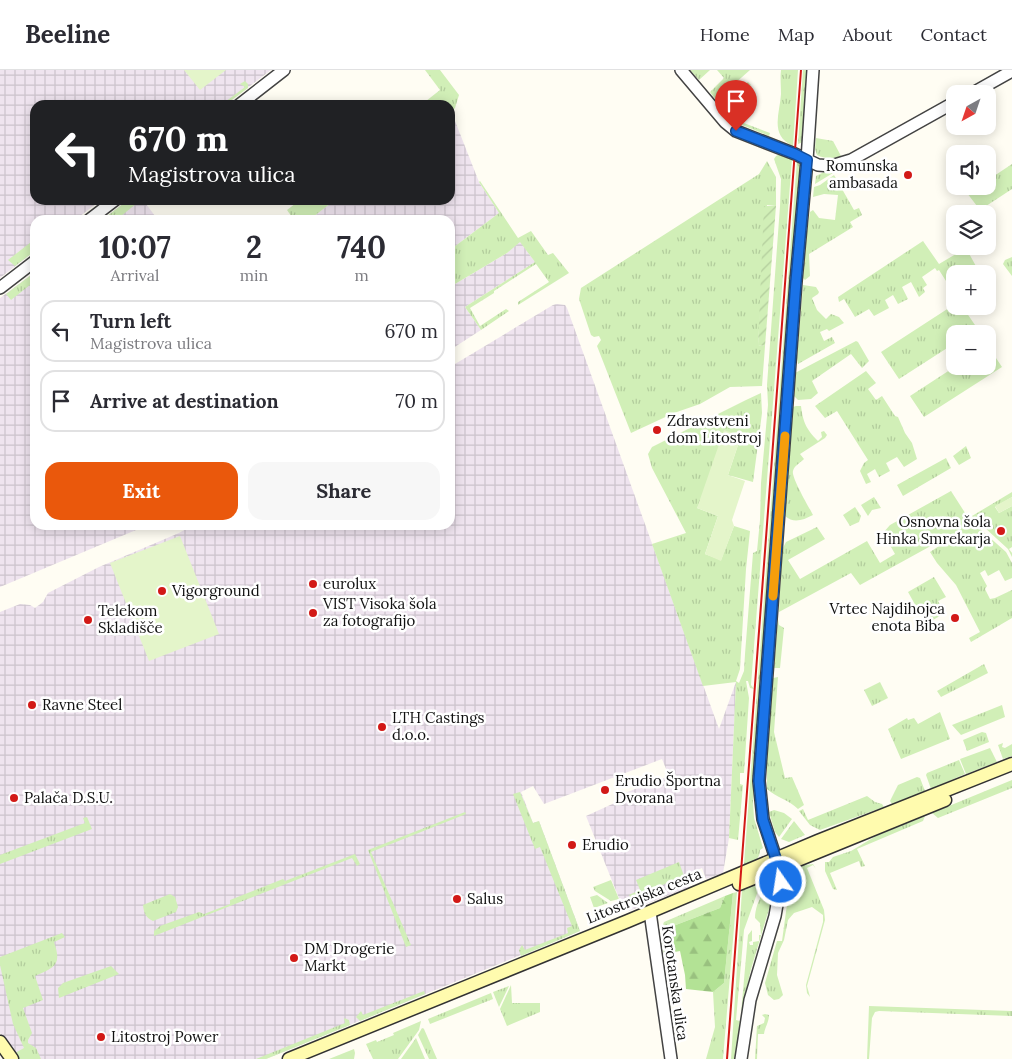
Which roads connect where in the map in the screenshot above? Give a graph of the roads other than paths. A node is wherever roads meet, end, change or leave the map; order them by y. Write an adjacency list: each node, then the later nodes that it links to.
1 (284, 70): 6 (street)
2 (681, 70): 8 (street)
3 (812, 70): 8 (street)
4 (1012, 71): 5 (street)
5 (987, 85)
6 (245, 100)
7 (946, 107): 8 (street)
8 (807, 160): 15 (street)
9 (108, 205): 10 (street)
10 (96, 215)
11 (30, 265): 12 (street)
12 (0, 288)
13 (1012, 764): 15 (main road, Litostrojska cesta)
14 (1012, 773): 15 (main road, Litostrojska cesta)
15 (778, 863): 16 (main road, Litostrojska cesta); 22 (street)
16 (650, 916): 19 (main road, Litostrojska cesta); 20 (main road, Litostrojska cesta); 21 (street, Korotanska ulica)
17 (0, 1042): 18 (main road)
18 (12, 1059)
19 (289, 1059)
20 (306, 1059)
21 (671, 1059)
22 (741, 1059)

